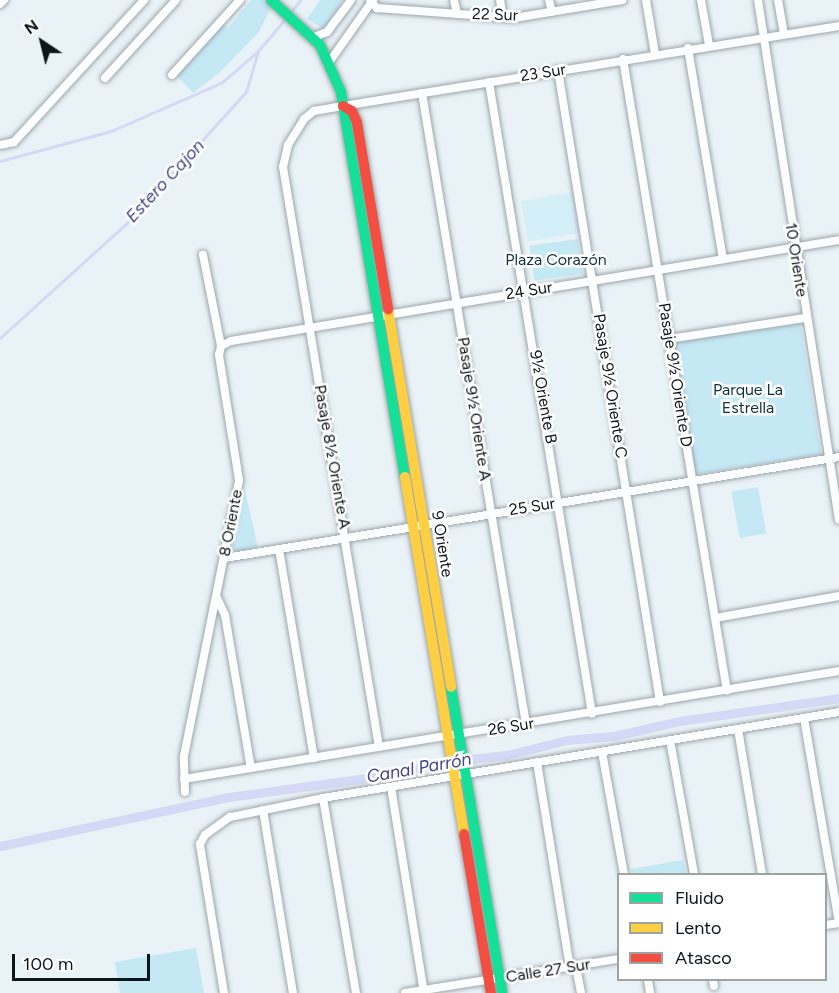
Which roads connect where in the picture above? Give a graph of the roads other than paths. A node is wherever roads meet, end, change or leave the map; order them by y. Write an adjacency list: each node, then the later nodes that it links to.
1 (4, 0): 17 (street)
2 (144, 0): 36 (street)
3 (176, 0): 32 (street)
4 (240, 0): 31 (street)
5 (351, 0): 24 (street)
6 (371, 0): 19 (street, 22 Sur); 29 (street)
7 (454, 0): 19 (street)
8 (500, 0): 20 (street)
9 (549, 0): 18 (street)
10 (623, 0): 16 (street, 22 Sur)
11 (646, 0): 27 (street)
12 (701, 0): 25 (street)
13 (758, 0): 23 (street, 10 Oriente)
14 (778, 0): 22 (street)
15 (273, 1): 24 (street, 9 Oriente)
16 (596, 2): 18 (street, 22 Sur)
17 (0, 4)
18 (552, 12): 20 (street, 22 Sur)
19 (457, 14): 20 (street, 22 Sur)
20 (503, 17)
21 (839, 26): 22 (street, 23 Sur)
22 (784, 33): 23 (street, 23 Sur)
23 (764, 36): 25 (street, 23 Sur); 39 (street, 10 Oriente)
24 (314, 37): 29 (street, 9 Oriente)
25 (709, 45): 26 (street, 23 Sur)
26 (688, 48): 27 (street, 23 Sur); 41 (street)
27 (655, 54): 28 (street, 23 Sur)
28 (623, 59): 30 (street, 23 Sur); 42 (street, Pasaje 9½ Oriente D)
29 (330, 62): 35 (street, 9 Oriente)
30 (558, 70): 33 (street, 23 Sur); 43 (street, Pasaje 9½ Oriente C)
31 (172, 75)
32 (105, 78)
33 (489, 82): 34 (street, 23 Sur); 44 (street, 9½ Oriente B)
34 (422, 93): 35 (street, 23 Sur); 45 (street, Pasaje 9½ Oriente A)
35 (343, 106): 37 (street, 23 Sur); 46 (street, 9 Oriente)
36 (2, 145)
37 (283, 167): 48 (street, Pasaje 8½ Oriente A)
38 (839, 240): 39 (street, 24 Sur)
39 (794, 248): 41 (street, 24 Sur); 47 (street, 10 Oriente)
40 (203, 255): 50 (street, 8 Oriente)
41 (723, 259): 42 (street, 24 Sur)
42 (658, 270): 43 (street, 24 Sur); 49 (street, Pasaje 9½ Oriente D)
43 (593, 281): 44 (street, 24 Sur); 54 (street, Pasaje 9½ Oriente C)
44 (525, 292): 45 (street, 24 Sur); 55 (street, 9½ Oriente B)
45 (457, 303): 46 (street, 24 Sur); 56 (street, Pasaje 9½ Oriente A)
46 (384, 315): 48 (street, 24 Sur); 58 (street, 9 Oriente)
47 (806, 318): 49 (street); 52 (street, 10 Oriente)
48 (310, 328): 50 (street, 24 Sur); 59 (street, Pasaje 8½ Oriente A)
49 (669, 339): 53 (street, Pasaje 9½ Oriente D)
50 (221, 346): 61 (street, 8 Oriente)
51 (839, 457): 52 (street, 25 Sur)
52 (829, 459): 53 (street, 25 Sur); 57 (street, 10 Oriente)
53 (692, 481): 54 (street, 25 Sur); 64 (street, Pasaje 9½ Oriente D)
54 (627, 492): 55 (street, 25 Sur); 67 (street, Pasaje 9½ Oriente C)
55 (560, 503): 56 (street, 25 Sur); 69 (street, 9½ Oriente B)
56 (491, 514): 58 (street, 25 Sur); 71 (street, Pasaje 9½ Oriente A)
57 (839, 520)
58 (419, 526): 59 (street, 25 Sur); 73 (street, 9 Oriente)
59 (345, 538): 60 (street, 25 Sur); 75 (street, Pasaje 8½ Oriente A)
60 (279, 549): 61 (street, 25 Sur); 77 (street)
61 (225, 558): 63 (street, 8 Oriente)
62 (839, 596): 64 (street)
63 (216, 598): 79 (street); 81 (street, 8 Oriente)
64 (715, 618): 66 (street, Pasaje 9½ Oriente D)
65 (839, 671): 66 (street, 26 Sur)
66 (727, 691): 67 (street, 26 Sur)
67 (660, 702): 69 (street, 26 Sur)
68 (839, 712): 70 (street)
69 (592, 714): 71 (street, 26 Sur)
70 (804, 718): 72 (street); 89 (street)
71 (526, 724): 73 (street, 26 Sur)
72 (738, 729): 74 (street); 88 (street)
73 (453, 736): 75 (street, 26 Sur); 80 (street, 9 Oriente)
74 (670, 740): 76 (street); 87 (street)
75 (379, 747): 77 (street, 26 Sur)
76 (602, 752): 78 (street); 86 (street)
77 (314, 758): 79 (street, 26 Sur)
78 (537, 762): 80 (street); 91 (street)
79 (250, 768): 81 (street, 26 Sur)
80 (459, 773): 82 (street); 92 (street, 9 Oriente)
81 (184, 779): 83 (street, 8 Oriente)
82 (391, 787): 84 (street); 93 (street)
83 (185, 792)
84 (323, 798): 85 (street); 96 (street)
85 (263, 810): 94 (street); 95 (street)
86 (624, 873)
87 (694, 873)
88 (762, 873)
89 (839, 923)
90 (617, 959): 91 (street, Calle 27 Sur)
91 (573, 967): 92 (street, Calle 27 Sur); 100 (street)
92 (494, 979): 93 (street, Calle 27 Sur); 98 (street, 9 Oriente); 99 (street, 9 Oriente)
93 (424, 992): 97 (street, Calle 27 Sur)
94 (224, 993)
95 (293, 993)
96 (356, 993)
97 (405, 993)
98 (491, 993)
99 (502, 993)
100 (580, 993)

